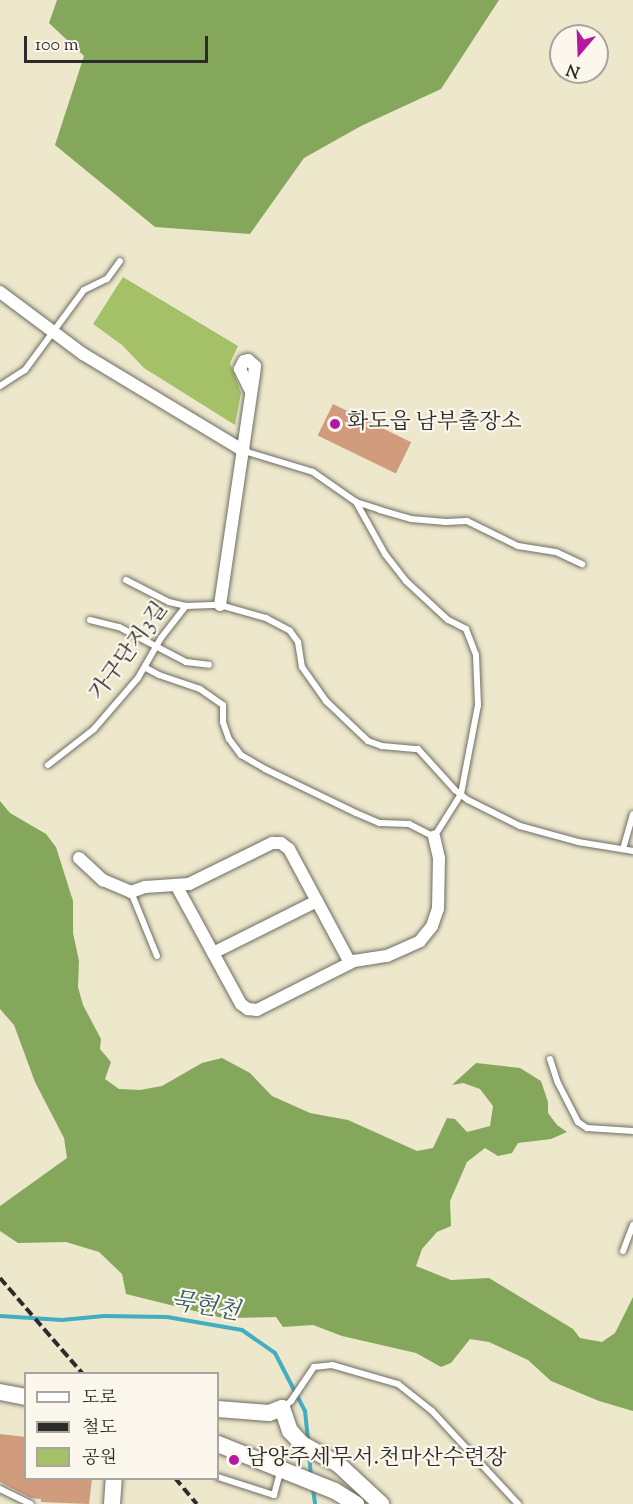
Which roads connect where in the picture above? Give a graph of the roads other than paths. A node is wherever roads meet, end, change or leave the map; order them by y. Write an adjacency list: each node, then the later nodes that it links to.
1 (120, 261): 3 (lane)
2 (0, 292): 3 (street)
3 (53, 331): 4 (lane); 6 (street)
4 (0, 386)
5 (251, 392): 6 (street)
6 (244, 451): 7 (lane); 10 (street)
7 (356, 502): 8 (lane); 17 (lane)
8 (582, 564)
9 (126, 580): 11 (lane)
10 (220, 605): 11 (lane); 17 (lane)
11 (186, 606): 13 (lane, 가구단지3길)
12 (90, 620): 13 (lane)
13 (156, 648): 14 (lane); 15 (lane, 가구단지3길)
14 (209, 665)
15 (146, 668): 16 (lane, 가구단지3길); 19 (lane)
16 (48, 765)
17 (461, 794): 19 (lane); 20 (lane)
18 (633, 814): 20 (lane)
19 (434, 837): 28 (street)
20 (623, 849): 21 (lane)
21 (633, 851)
22 (80, 858): 24 (street)
23 (176, 885): 24 (street); 25 (street); 26 (street)
24 (131, 892): 27 (lane)
25 (317, 902): 26 (street); 28 (street)
26 (213, 953): 28 (street)
27 (157, 956)
28 (350, 963)
29 (550, 1059): 30 (lane)
30 (633, 1131)
31 (633, 1225): 32 (lane)
32 (623, 1251)
33 (0, 1392): 34 (street)
34 (24, 1397)
35 (287, 1404): 36 (street); 45 (street); 46 (lane)
36 (219, 1409)
37 (219, 1444): 38 (street)
38 (284, 1470): 39 (lane); 44 (street)
39 (219, 1477)
40 (114, 1480): 43 (street)
41 (0, 1489): 42 (lane)
42 (31, 1504)
43 (112, 1504)
44 (356, 1504)
45 (381, 1504)
46 (518, 1504)

